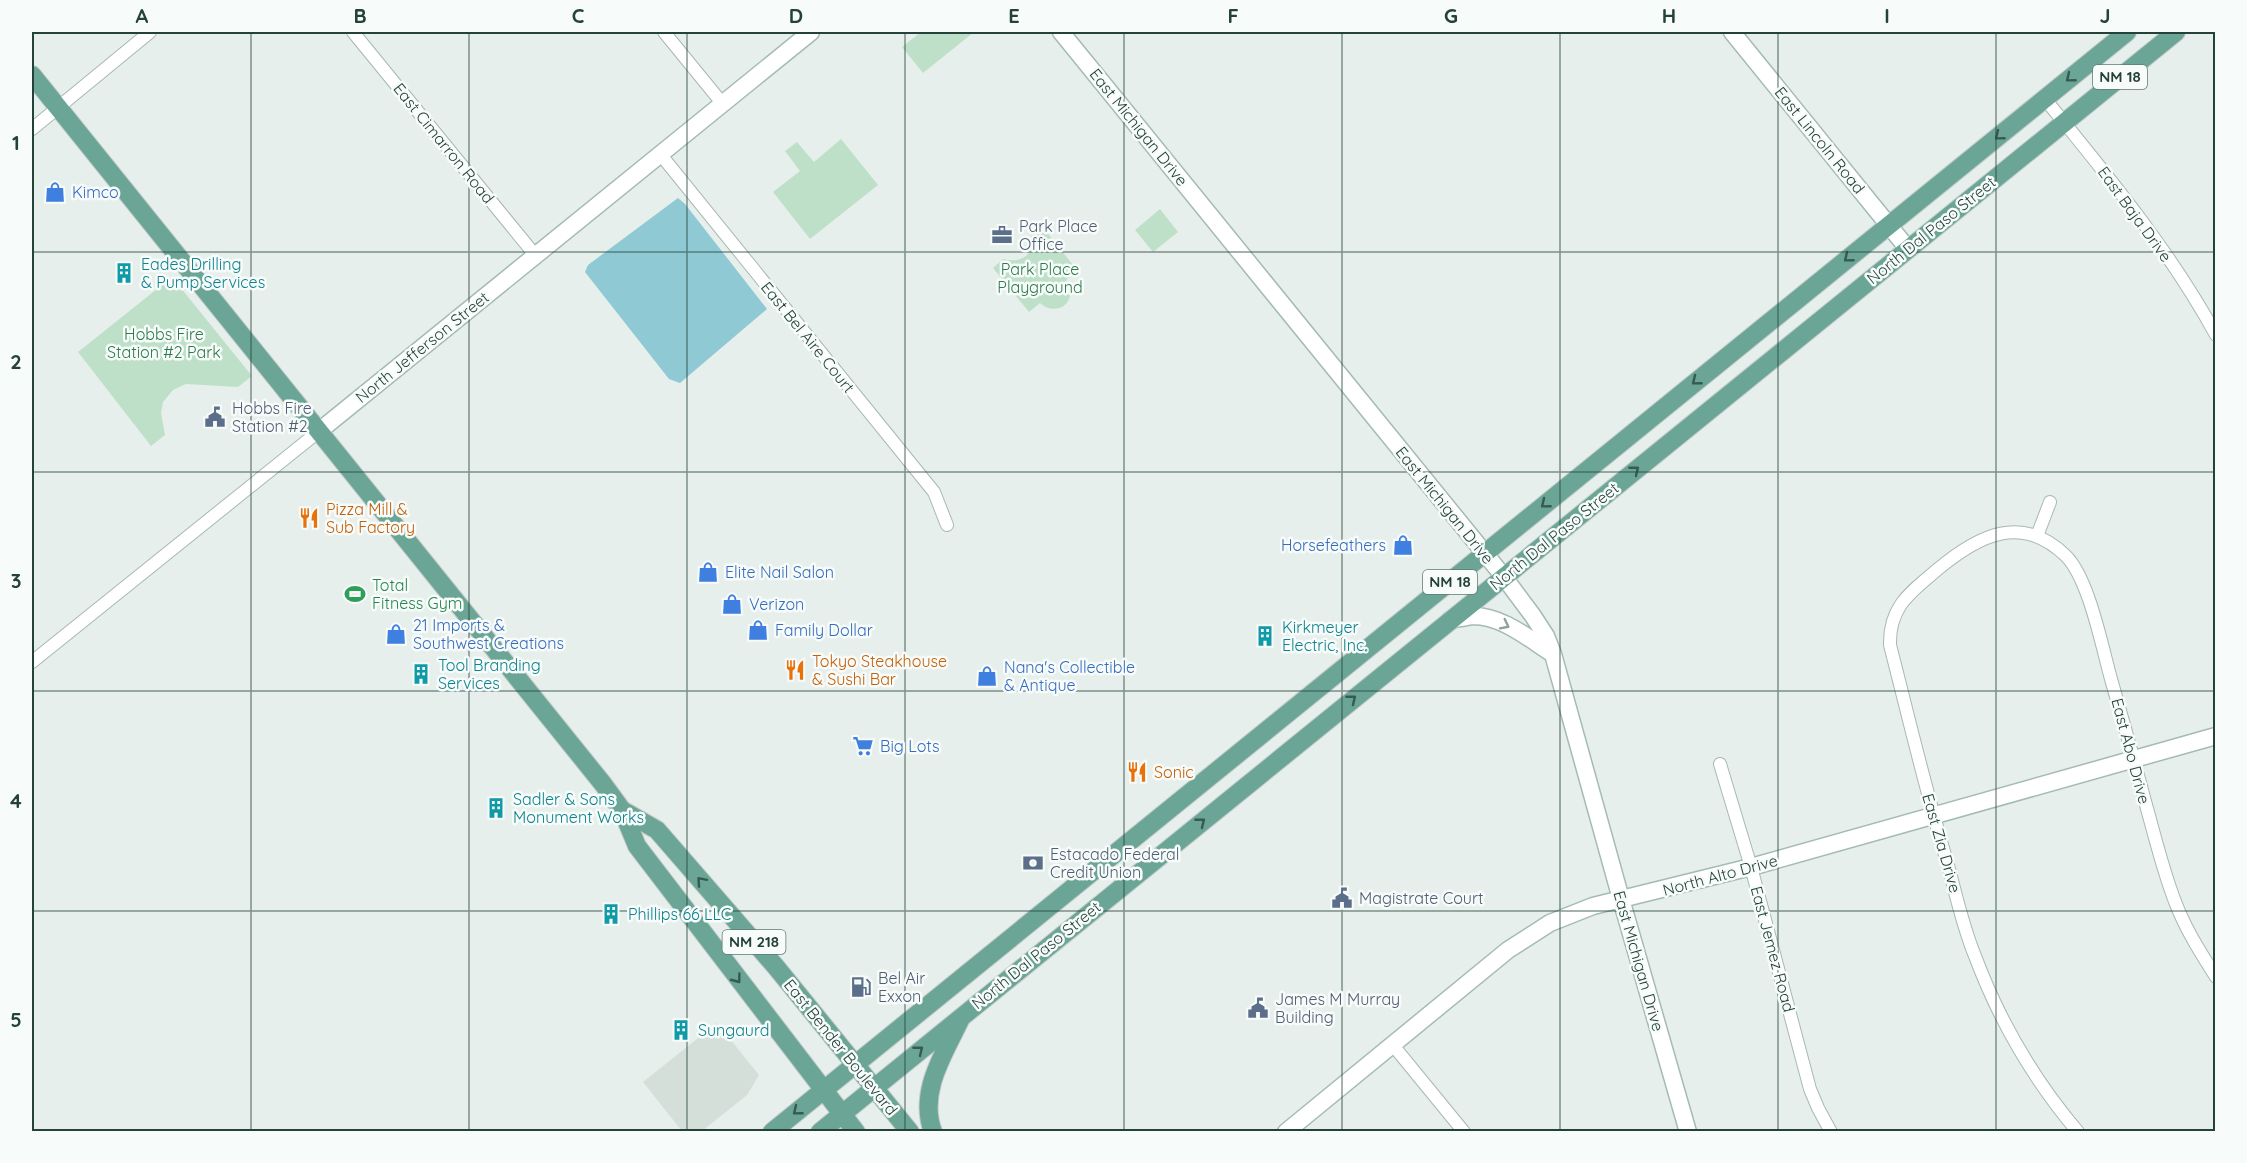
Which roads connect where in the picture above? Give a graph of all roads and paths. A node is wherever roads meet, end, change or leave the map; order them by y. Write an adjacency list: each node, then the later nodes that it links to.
1 (150, 32): 12 (street)
2 (353, 32): 18 (street, East Cimarron Road)
3 (664, 32): 11 (street)
4 (812, 32): 11 (street, North Jefferson Street)
5 (1061, 32): 24 (street, East Michigan Drive)
6 (1732, 32): 16 (street, East Lincoln Road)
7 (2127, 32): 10 (main road, North Dal Paso Street / NM 18, one-way to 10)
8 (2176, 32): 13 (main road, North Dal Paso Street / NM 18)
9 (32, 75): 12 (main road, East Bender Boulevard / NM 218)
10 (2044, 99): 13 (street, East Baja Drive); 16 (main road, North Dal Paso Street / NM 18, one-way to 16)
11 (722, 104): 15 (street, North Jefferson Street)
12 (58, 107): 14 (street); 20 (main road, East Bender Boulevard / NM 218)
13 (2064, 122): 17 (main road, North Dal Paso Street / NM 18); 19 (street, East Baja Drive)
14 (32, 129)
15 (661, 155): 18 (street, North Jefferson Street); 22 (street, East Bel Aire Court)
16 (1889, 225): 17 (street, East Lincoln Road); 24 (main road, North Dal Paso Street / NM 18, one-way to 24)
17 (1908, 249): 26 (main road, North Dal Paso Street / NM 18, one-way to 17)
18 (535, 255): 20 (street, North Jefferson Street)
19 (2216, 335)
20 (318, 432): 29 (street, North Jefferson Street); 33 (main road, East Bender Boulevard / NM 218)
21 (2050, 502): 23 (street)
22 (947, 525)
23 (2037, 536): 25 (street, East Abo Drive); 31 (street, East Abo Drive)
24 (1484, 554): 26 (street, East Michigan Drive); 40 (main road, North Dal Paso Street / NM 18)
25 (1956, 555): 34 (street, East Zia Drive)
26 (1504, 577): 27 (main road, North Dal Paso Street / NM 18); 28 (street, East Michigan Drive)
27 (1450, 620): 28 (street, one-way to 28); 38 (main road, North Dal Paso Street / NM 18, one-way to 27)
28 (1553, 654): 36 (street, East Michigan Drive)
29 (32, 662)
30 (2216, 736): 31 (street, North Alto Drive)
31 (2134, 760): 34 (street, North Alto Drive); 37 (street, East Abo Drive)
32 (1720, 764): 35 (street, East Jemez Road)
33 (622, 810): 40 (main road, East Bender Boulevard / NM 218, one-way to 33); 42 (main road, East Bender Boulevard, one-way to 42)
34 (1933, 816): 35 (street, North Alto Drive); 53 (street, East Zia Drive)
35 (1751, 867): 36 (street, North Alto Drive); 52 (street, East Jemez Road)
36 (1621, 899): 39 (street, North Alto Drive); 51 (street, East Michigan Drive)
37 (2216, 976)
38 (962, 1016): 41 (main road, North Dal Paso Street / NM 18, one-way to 38); 48 (main road)
39 (1392, 1044): 49 (street, North Alto Drive); 50 (street)
40 (855, 1064): 41 (main road, East Bender Boulevard / NM 218); 42 (main road, North Dal Paso Street)
41 (873, 1087): 43 (main road, North Dal Paso Street); 47 (main road, East Bender Boulevard)
42 (823, 1090): 43 (main road, East Bender Boulevard); 44 (main road, North Dal Paso Street, one-way to 44)
43 (841, 1114): 45 (main road, North Dal Paso Street); 46 (main road, East Bender Boulevard)
44 (772, 1131)
45 (819, 1131)
46 (856, 1131)
47 (910, 1131)
48 (933, 1131)
49 (1286, 1131)
50 (1464, 1131)
51 (1688, 1131)
52 (1832, 1131)
53 (2078, 1131)

